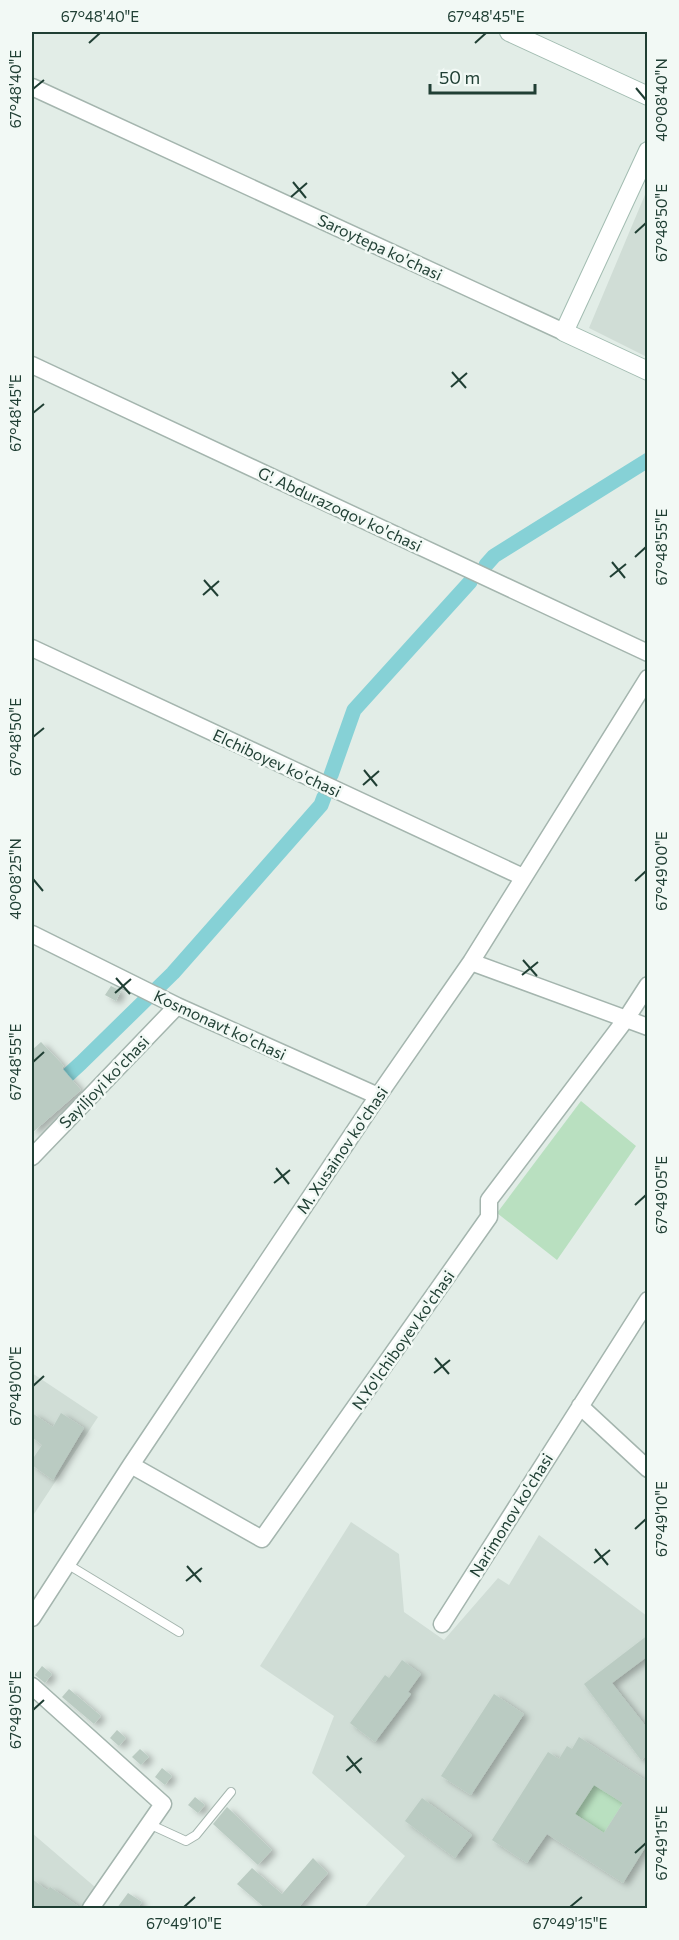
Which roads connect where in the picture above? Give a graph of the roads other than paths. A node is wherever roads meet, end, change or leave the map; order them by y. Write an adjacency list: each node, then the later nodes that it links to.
1 (509, 32): 3 (main road)
2 (32, 87): 5 (street, Saroytepa ko'chasi)
3 (648, 96)
4 (648, 151): 5 (main road)
5 (564, 332): 7 (main road)
6 (32, 365): 9 (street, G'. Abdurazoqov ko'chasi)
7 (648, 371)
8 (32, 648): 11 (street, Elchiboyev ko'chasi)
9 (648, 653)
10 (648, 678): 11 (street, M. Xusainov ko'chasi)
11 (523, 877): 13 (street, M. Xusainov ko'chasi)
12 (32, 933): 15 (street, Kosmonavt ko'chasi)
13 (471, 962): 16 (street); 18 (street, M. Xusainov ko'chasi)
14 (648, 985): 16 (street)
15 (177, 1006): 18 (street, Kosmonavt ko'chasi); 19 (street, Sayiljoyi ko'chasi)
16 (626, 1019): 17 (street); 22 (street, N.Yo'lchiboyev ko'chasi)
17 (648, 1028)
18 (378, 1096): 22 (street, M. Xusainov ko'chasi)
19 (32, 1157)
20 (648, 1300): 21 (street, Narimonov ko'chasi)
21 (580, 1406): 23 (street); 26 (street, Narimonov ko'chasi)
22 (131, 1465): 24 (street, M. Xusainov ko'chasi)
23 (648, 1469)
24 (66, 1564): 25 (street, M. Xusainov ko'chasi); 27 (lane)
25 (32, 1618)
26 (442, 1624)
27 (179, 1632)
28 (32, 1686): 30 (street)
29 (231, 1792): 30 (lane)
30 (149, 1824): 31 (street)
31 (91, 1908)

